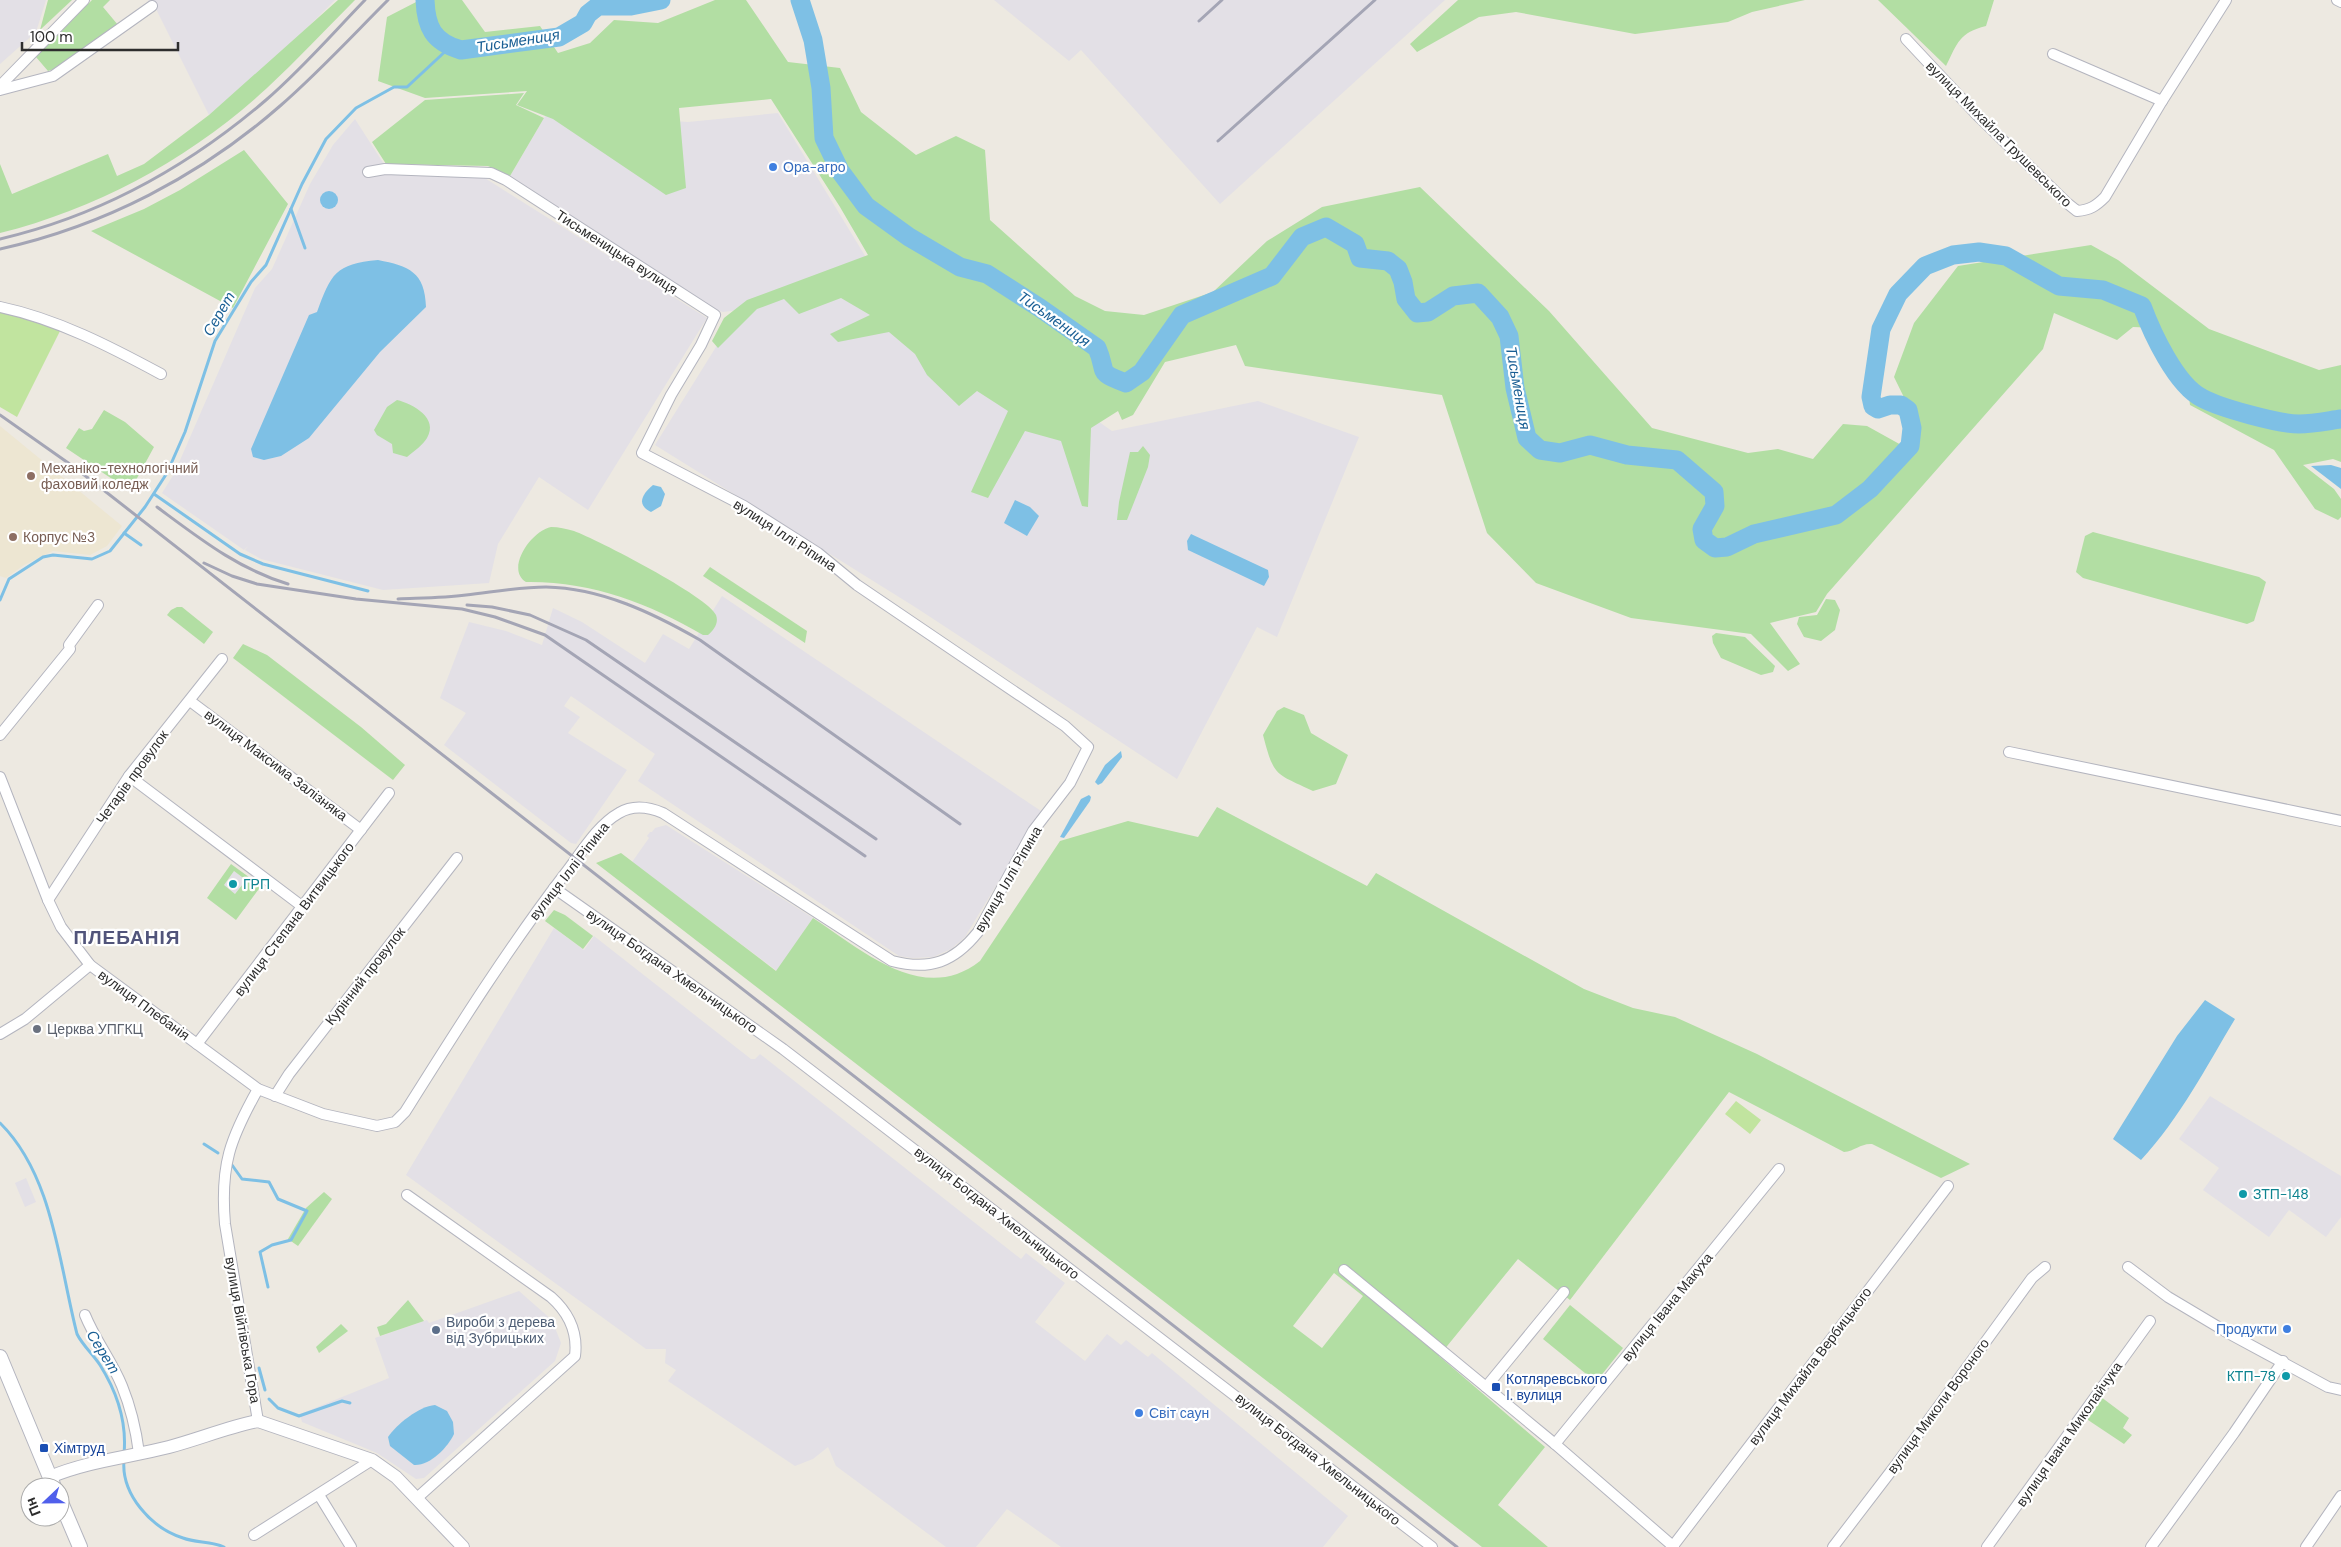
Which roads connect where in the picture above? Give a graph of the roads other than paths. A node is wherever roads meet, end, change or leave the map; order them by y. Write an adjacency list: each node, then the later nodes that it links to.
1 (84, 0): 8 (street)
2 (2226, 0): 10 (street, вулиця Михайла Грушевського)
3 (2337, 0): 4 (street)
4 (2341, 2)
5 (152, 6): 9 (street)
6 (1906, 39): 10 (street, вулиця Михайла Грушевського)
7 (2053, 54): 10 (street)
8 (0, 86)
9 (0, 90)
10 (2162, 101)
11 (368, 172): 14 (street, Тисьменицька вулиця)
12 (0, 308): 13 (street)
13 (161, 374)
14 (642, 453): 26 (street, вулиця Іллі Ріпина)
15 (98, 605): 18 (street)
16 (222, 659): 17 (street, Четарів провулок)
17 (190, 701): 20 (street, Четарів провулок); 24 (street, вулиця Максима Залізняка)
18 (0, 735)
19 (2009, 752): 23 (street)
20 (129, 776): 27 (street, Четарів провулок); 28 (street)
21 (0, 777): 27 (street, вулиця Плебанія)
22 (389, 793): 24 (street, вулиця Степана Витвицького)
23 (2341, 821)
24 (361, 830): 28 (street, вулиця Степана Витвицького)
25 (457, 858): 33 (street, Курінний провулок)
26 (554, 888): 34 (street, вулиця Іллі Ріпина); 63 (street, вулиця Богдана Хмельницького)
27 (48, 900): 29 (street, вулиця Плебанія)
28 (303, 907): 31 (street, вулиця Степана Витвицького)
29 (90, 965): 30 (street); 31 (street, вулиця Плебанія)
30 (0, 1034)
31 (198, 1044): 32 (street, вулиця Плебанія)
32 (258, 1089): 33 (street, вулиця Плебанія); 48 (street, вулиця Війтівська Гора)
33 (275, 1096): 34 (street, вулиця Плебанія)
34 (387, 1126)
35 (1779, 1169): 49 (street, вулиця Івана Макуха)
36 (1948, 1186): 59 (street, вулиця Михайла Вербицького)
37 (407, 1196): 56 (street)
38 (2045, 1267): 64 (street, вулиця Миколи Вороного)
39 (2128, 1267): 45 (street)
40 (1344, 1270): 46 (street)
41 (1564, 1292): 46 (street)
42 (85, 1315): 50 (street)
43 (2150, 1321): 65 (street, вулиця Івана Миколайчука)
44 (0, 1357): 52 (main road)
45 (2283, 1361): 47 (street); 66 (street)
46 (1486, 1387): 49 (street)
47 (2341, 1390)
48 (258, 1421): 50 (street); 51 (street, вулиця Війтівська Гора)
49 (1555, 1444): 59 (street)
50 (134, 1454): 53 (street)
51 (372, 1460): 54 (street); 56 (street, вулиця Війтівська Гора)
52 (50, 1477)
53 (65, 1477)
54 (320, 1495): 58 (street); 61 (street)
55 (2341, 1496): 67 (street)
56 (417, 1498): 62 (street, вулиця Війтівська Гора)
57 (70, 1524): 60 (main road)
58 (254, 1535)
59 (1673, 1546)
60 (80, 1547)
61 (351, 1547)
62 (463, 1547)
63 (1432, 1547)
64 (1833, 1547)
65 (1987, 1547)
66 (2151, 1547)
67 (2306, 1547)

